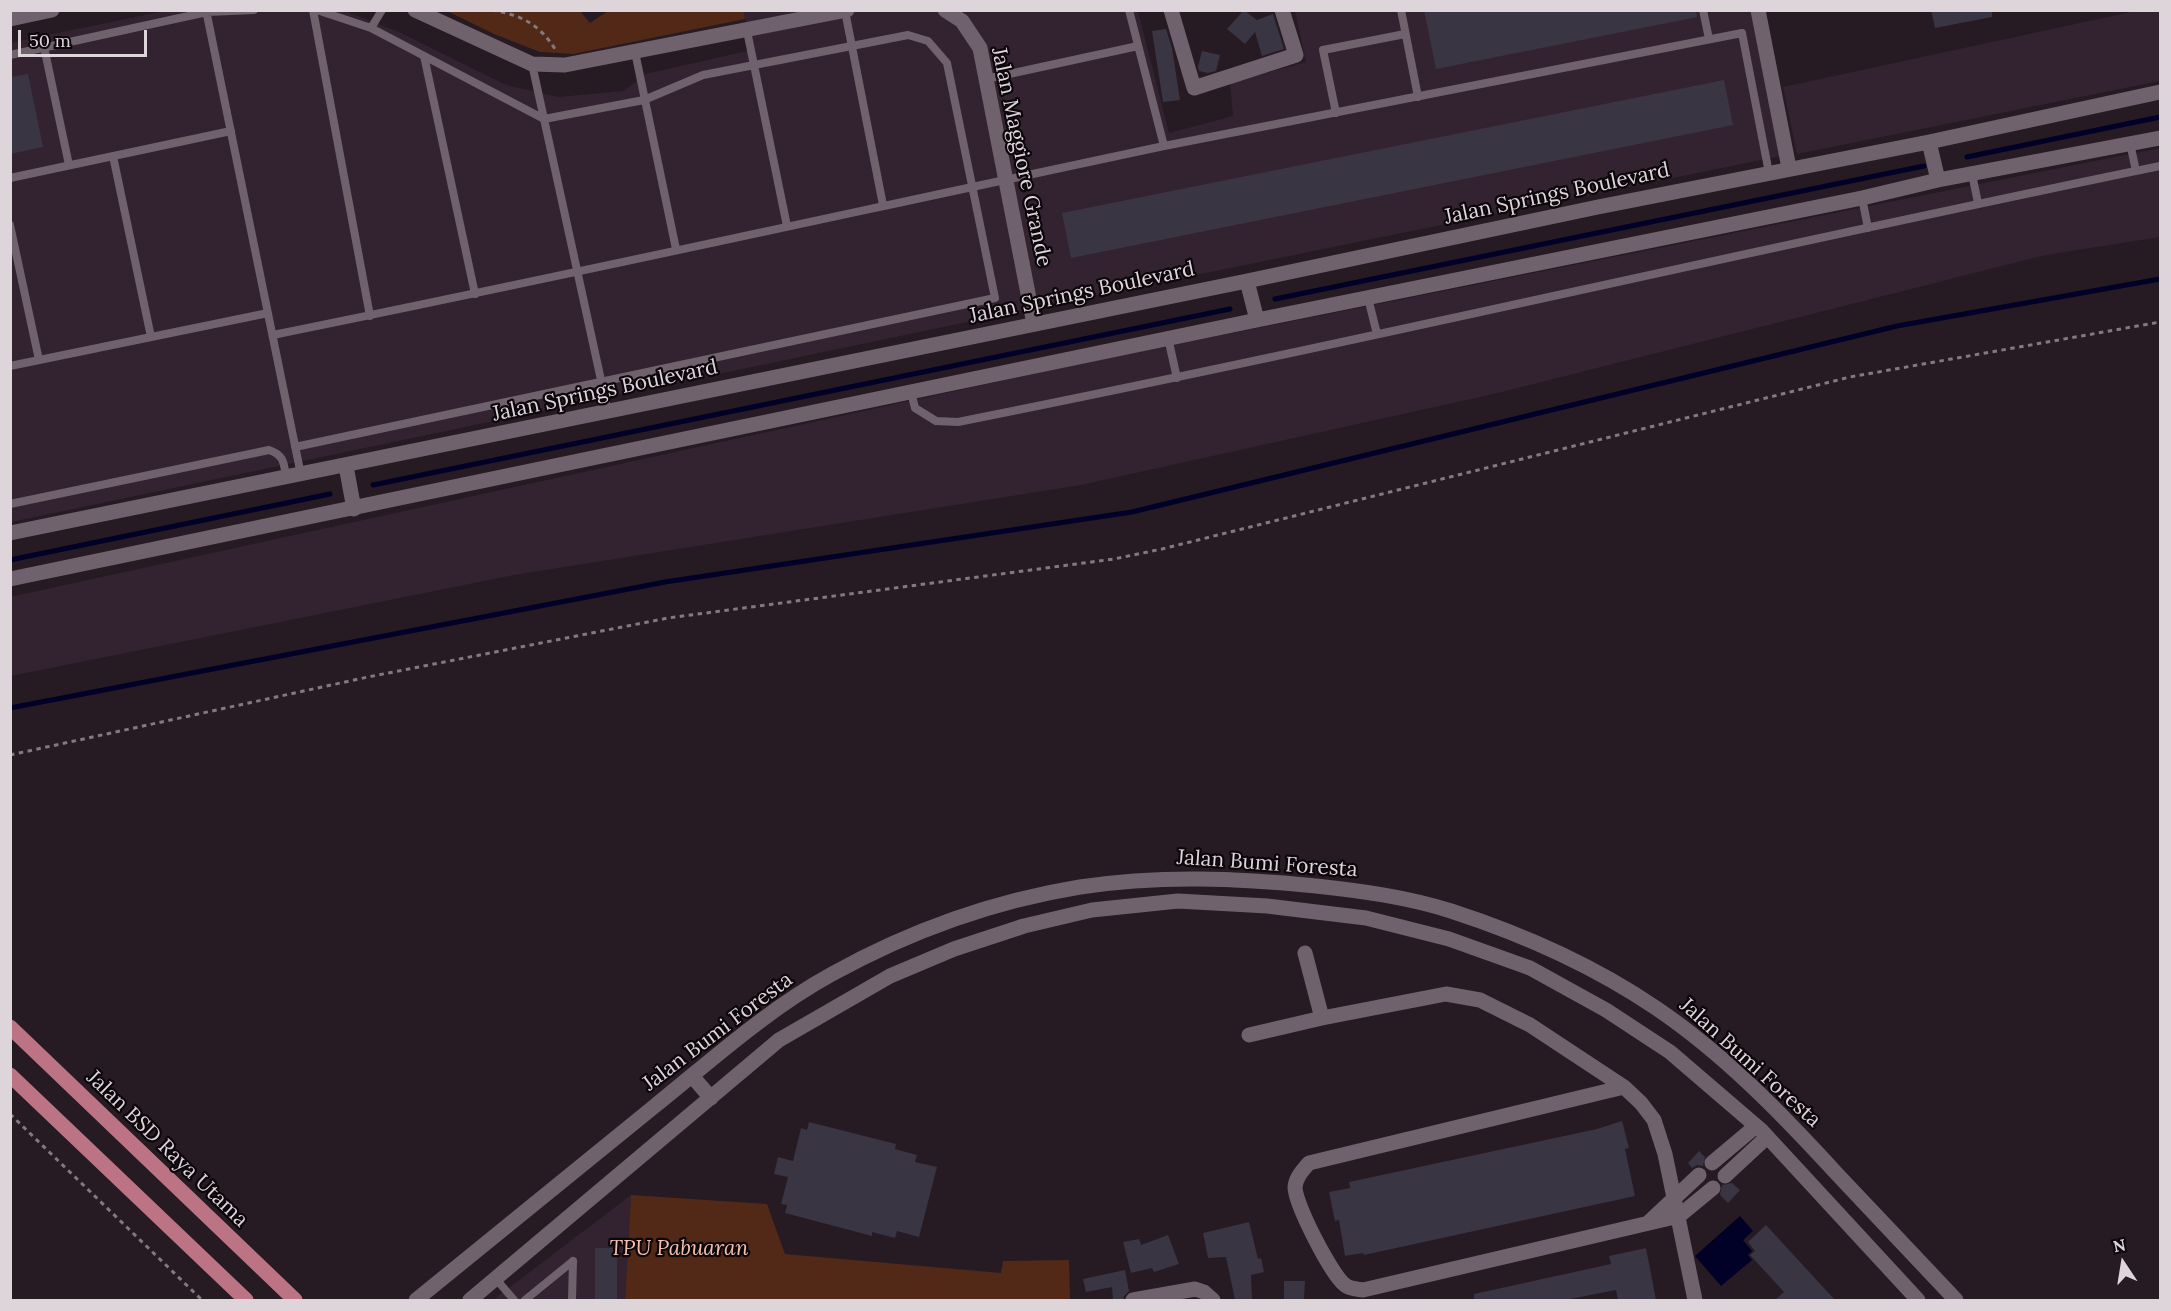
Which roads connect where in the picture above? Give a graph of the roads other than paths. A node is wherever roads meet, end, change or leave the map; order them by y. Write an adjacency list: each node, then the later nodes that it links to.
1 (52, 10): 15 (main road)
2 (254, 10): 12 (lane)
3 (315, 10): 16 (lane); 62 (lane)
4 (381, 10): 16 (lane)
5 (415, 10): 26 (main road)
6 (1130, 10): 21 (lane)
7 (1171, 10): 8 (main road)
8 (1282, 10)
9 (1401, 10): 18 (lane)
10 (1703, 10): 19 (lane)
11 (1758, 10): 42 (main road)
12 (207, 11): 22 (lane); 34 (lane)
13 (846, 11): 17 (main road); 20 (lane)
14 (947, 11): 28 (main road, Jalan Maggiore Grande)
15 (10, 19)
16 (371, 28): 25 (lane)
17 (747, 31): 23 (main road); 27 (lane)
18 (1405, 33): 30 (lane); 32 (lane)
19 (1709, 39): 30 (lane); 44 (lane)
20 (852, 46): 27 (lane); 49 (lane); 52 (lane)
21 (1138, 46): 28 (lane); 38 (lane)
22 (44, 47): 24 (lane); 40 (lane)
23 (635, 52): 26 (main road); 31 (lane)
24 (10, 55)
25 (424, 56): 33 (lane); 59 (lane)
26 (532, 63): 33 (lane)
27 (754, 65): 31 (lane); 54 (lane)
28 (986, 79): 47 (main road, Jalan Maggiore Grande)
29 (2160, 92): 36 (main road, Jalan Springs Boulevard)
30 (1418, 97): 32 (lane)
31 (644, 100): 33 (lane); 56 (lane)
32 (1336, 113): 38 (lane)
33 (544, 119): 57 (lane)
34 (231, 131): 39 (lane); 61 (lane)
35 (2160, 138): 37 (main road)
36 (1929, 142): 42 (main road, Jalan Springs Boulevard); 48 (main road)
37 (2130, 143): 43 (lane); 45 (main road)
38 (1164, 146): 47 (lane)
39 (113, 156): 40 (lane); 67 (lane)
40 (69, 165): 46 (lane)
41 (2160, 166): 43 (lane)
42 (1789, 168): 44 (main road, Jalan Springs Boulevard)
43 (2136, 171): 51 (lane)
44 (1769, 173): 58 (main road, Jalan Springs Boulevard)
45 (1972, 174): 48 (main road); 51 (lane)
46 (10, 178)
47 (1006, 180): 49 (lane); 64 (main road, Jalan Maggiore Grande)
48 (1938, 180): 50 (main road)
49 (972, 186): 52 (lane); 72 (lane)
50 (1862, 198): 55 (lane); 60 (main road)
51 (1978, 203): 55 (lane)
52 (883, 205): 54 (lane)
53 (10, 225): 69 (lane)
54 (786, 226): 56 (lane)
55 (1868, 228): 65 (lane)
56 (676, 249): 57 (lane)
57 (578, 273): 59 (lane); 72 (lane)
58 (1247, 281): 63 (main road); 64 (main road, Jalan Springs Boulevard)
59 (475, 294): 62 (lane)
60 (1368, 298): 63 (main road); 65 (lane)
61 (268, 313): 66 (lane); 67 (lane)
62 (370, 316): 66 (lane)
63 (1257, 320): 68 (main road)
64 (1034, 324): 74 (main road, Jalan Springs Boulevard)
65 (1377, 334): 71 (lane)
66 (273, 335): 75 (lane)
67 (151, 337): 69 (lane)
68 (1168, 338): 71 (lane); 73 (main road)
69 (39, 360): 70 (lane)
70 (10, 366)
71 (1177, 378): 73 (lane)
72 (601, 382): 74 (lane); 75 (lane)
73 (911, 392): 79 (main road)
74 (608, 412): 76 (main road, Jalan Springs Boulevard)
75 (295, 447): 77 (lane)
76 (346, 466): 77 (main road, Jalan Springs Boulevard); 79 (main road)
77 (293, 476): 78 (lane); 80 (main road, Jalan Springs Boulevard)
78 (10, 504)
79 (354, 509): 81 (main road)
80 (10, 533)
81 (10, 579)
82 (1305, 953): 83 (main road)
83 (1322, 1018): 85 (main road); 88 (main road)
84 (10, 1027): 101 (main road, Jalan BSD Raya Utama)
85 (1249, 1035)
86 (10, 1075): 100 (main road)
87 (692, 1076): 89 (main road); 90 (main road, Jalan Bumi Foresta); 102 (main road, Jalan Bumi Foresta)
88 (1624, 1087): 96 (main road); 98 (main road)
89 (711, 1098): 91 (main road, Jalan Bumi Foresta); 99 (main road, Jalan Bumi Foresta)
90 (1780, 1113): 91 (main road); 111 (main road, Jalan Bumi Foresta)
91 (1762, 1131): 92 (main road); 94 (main road); 110 (main road, Jalan Bumi Foresta)
92 (1712, 1163)
93 (1699, 1175): 96 (main road)
94 (1725, 1176)
95 (1713, 1188): 97 (main road)
96 (1674, 1197): 97 (main road); 98 (main road)
97 (1679, 1216): 98 (main road); 109 (main road)
98 (1649, 1222)
99 (496, 1279): 103 (main road, Jalan Bumi Foresta); 104 (lane)
100 (246, 1300)
101 (295, 1300)
102 (416, 1300)
103 (470, 1300)
104 (514, 1300)
105 (525, 1300): 106 (lane)
106 (572, 1300)
107 (1133, 1300): 108 (main road)
108 (1214, 1300)
109 (1695, 1300)
110 (1918, 1300)
111 (1956, 1300)

